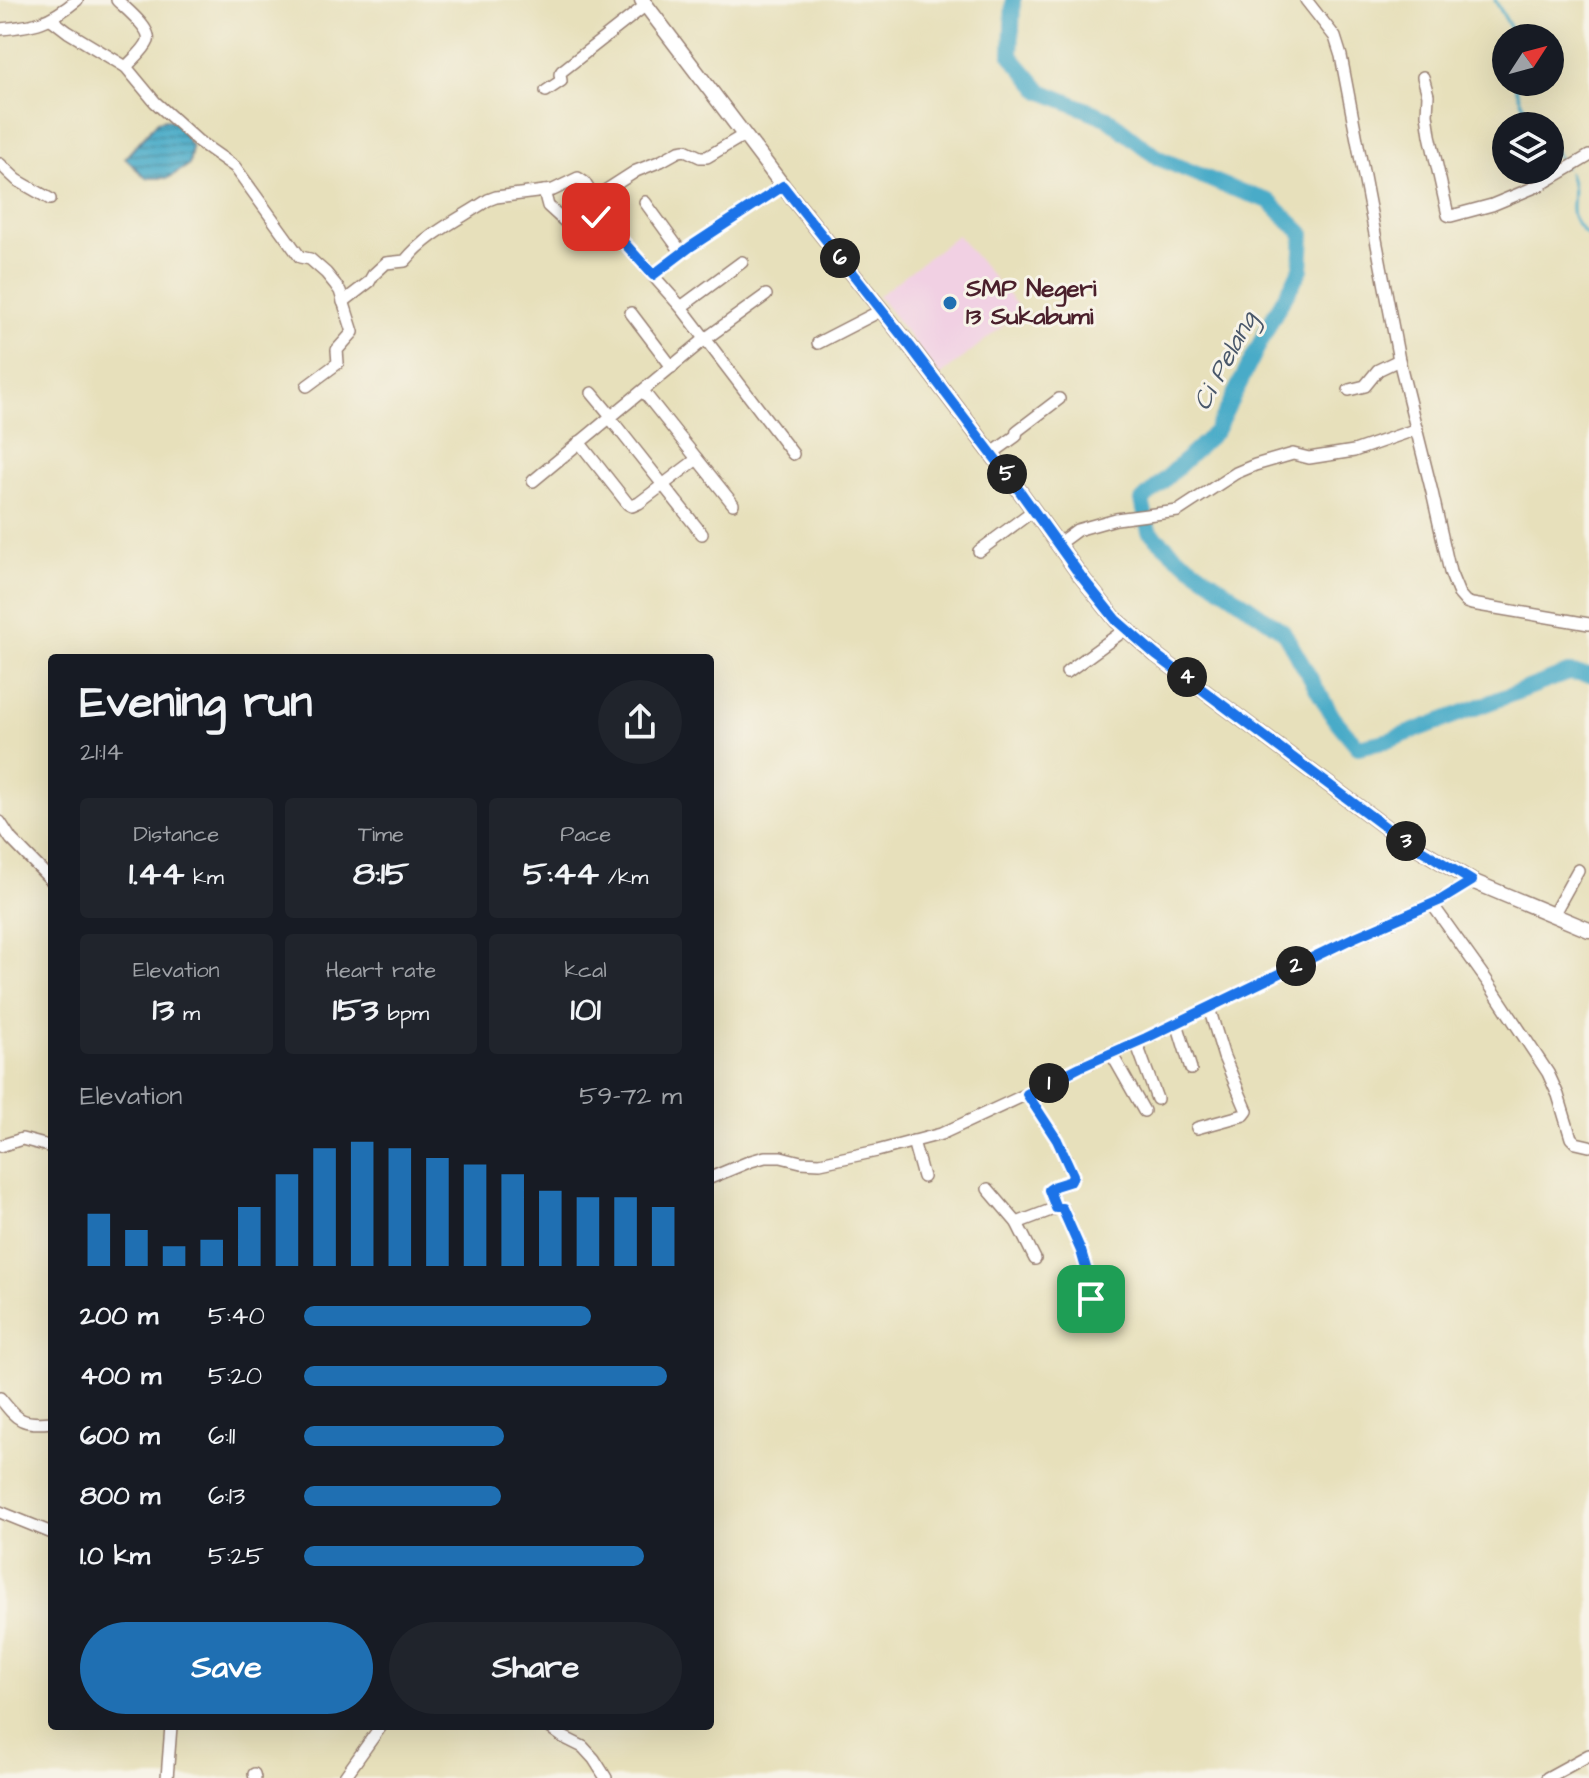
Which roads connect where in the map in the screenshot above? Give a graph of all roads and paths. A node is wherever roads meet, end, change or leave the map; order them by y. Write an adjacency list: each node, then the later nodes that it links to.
1 (77, 0): 5 (street)
2 (117, 0): 7 (street)
3 (1306, 0): 27 (street)
4 (644, 3): 9 (street); 10 (main road)
5 (51, 19): 6 (street); 7 (street)
6 (0, 29)
7 (126, 67): 21 (street)
8 (1423, 77): 11 (street)
9 (546, 91)
10 (744, 135): 13 (main road); 14 (street)
11 (1589, 156)
12 (0, 164): 15 (street)
13 (783, 186): 17 (street); 23 (main road)
14 (544, 191): 19 (street); 21 (street)
15 (50, 199)
16 (645, 202): 17 (street)
17 (682, 253): 19 (street)
18 (742, 262): 22 (street)
19 (653, 275): 22 (street)
20 (766, 295): 25 (street)
21 (343, 302): 29 (street)
22 (681, 307): 25 (street)
23 (882, 310): 26 (street); 38 (main road)
24 (631, 313): 28 (street)
25 (705, 339): 28 (street); 37 (street)
26 (818, 343)
27 (1399, 360): 30 (street); 35 (street)
28 (672, 367): 31 (street)
29 (307, 386)
30 (1349, 390)
31 (643, 391): 34 (street); 39 (street)
32 (592, 393): 34 (street)
33 (1059, 399): 38 (street)
34 (611, 417): 36 (street); 41 (street)
35 (1417, 429): 45 (street); 47 (street)
36 (579, 442): 40 (street); 41 (street)
37 (793, 454)
38 (991, 454): 43 (main road)
39 (697, 459): 41 (street); 42 (street)
40 (533, 481)
41 (664, 485): 44 (street)
42 (733, 504)
43 (1034, 510): 45 (main road); 46 (street)
44 (702, 534)
45 (1058, 544): 48 (main road)
46 (979, 551)
47 (1589, 624)
48 (1126, 629): 49 (street); 53 (main road)
49 (1067, 672)
50 (0, 822): 52 (street)
51 (1578, 870): 55 (street)
52 (48, 877)
53 (1472, 881): 54 (street); 55 (main road)
54 (1432, 904): 57 (street); 69 (street)
55 (1553, 915): 56 (main road)
56 (1589, 930)
57 (1209, 1008): 58 (street); 65 (street)
58 (1177, 1023): 59 (street); 61 (street)
59 (1136, 1042): 60 (street); 63 (street)
60 (1111, 1053): 62 (street); 64 (street)
61 (1191, 1069)
62 (1027, 1094): 66 (street); 73 (street)
63 (1157, 1099)
64 (1144, 1111)
65 (1197, 1128)
66 (913, 1141): 70 (street); 71 (street)
67 (0, 1146): 68 (street)
68 (48, 1146)
69 (1589, 1146)
70 (714, 1176)
71 (923, 1177)
72 (988, 1189): 74 (street)
73 (1056, 1208): 74 (street); 76 (street)
74 (1017, 1223): 75 (street)
75 (1035, 1259)
76 (1071, 1308)
77 (0, 1398): 78 (street)
78 (48, 1422)
79 (0, 1512): 80 (street)
80 (48, 1531)
81 (171, 1730): 85 (street)
82 (378, 1730): 86 (street)
83 (553, 1730): 87 (street)
84 (1589, 1755): 88 (street)
85 (167, 1778)
86 (344, 1778)
87 (606, 1778)
88 (1547, 1778)

